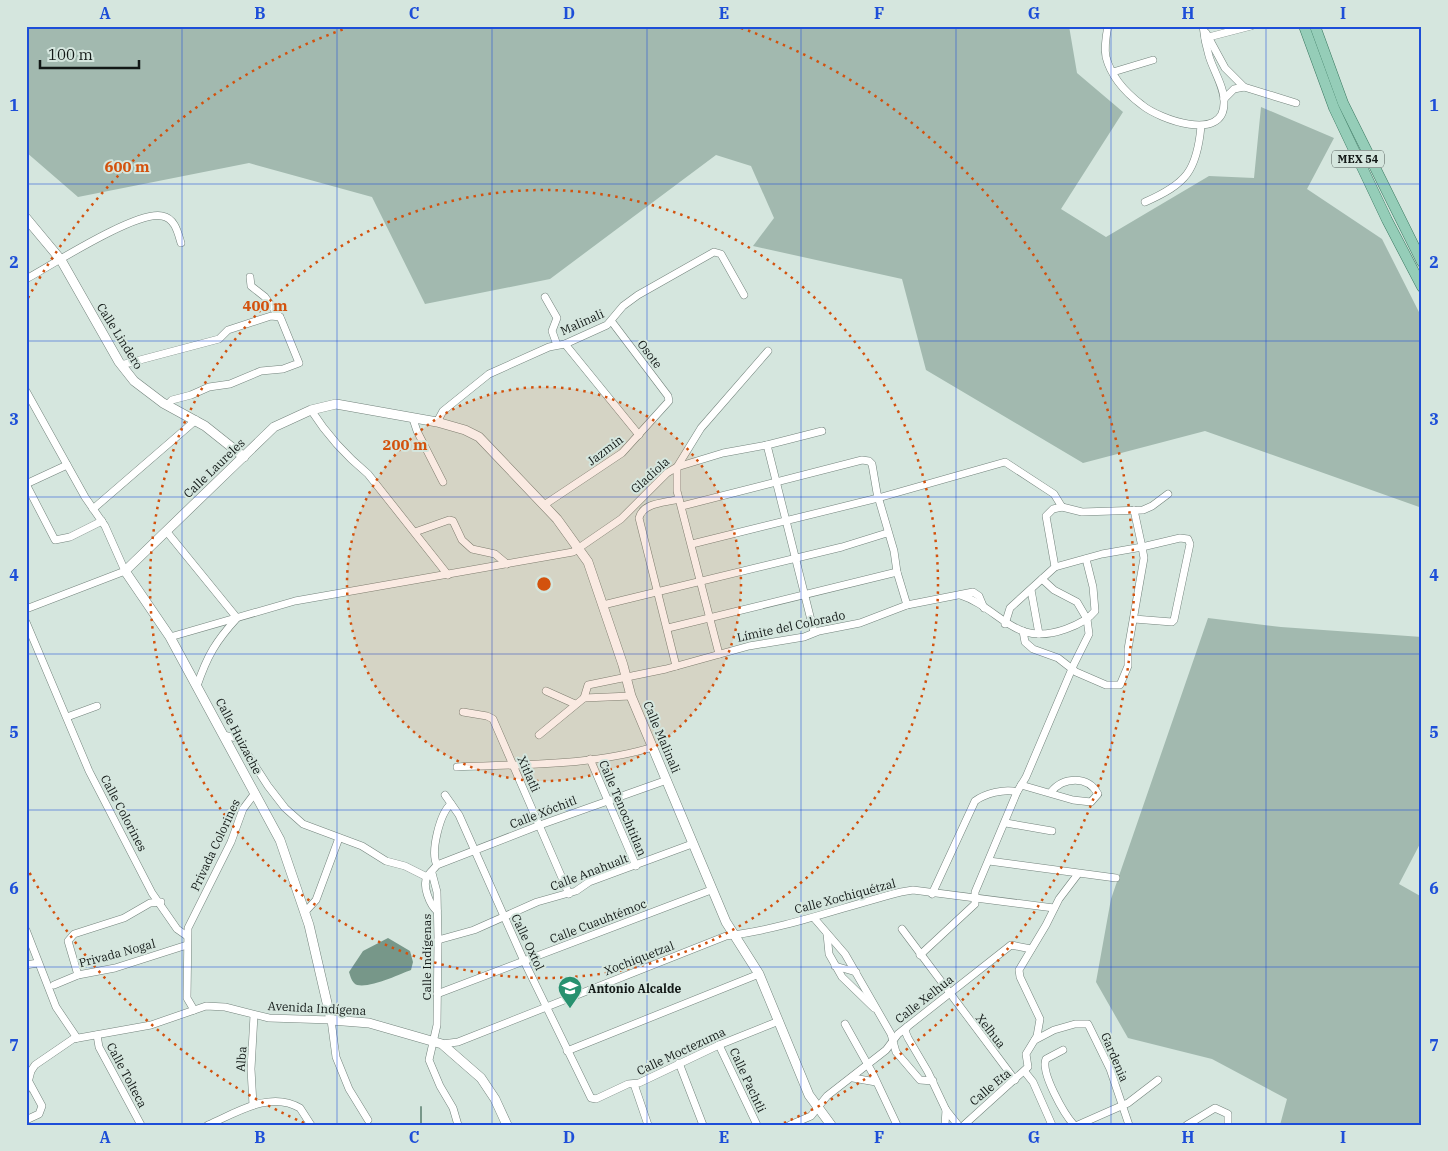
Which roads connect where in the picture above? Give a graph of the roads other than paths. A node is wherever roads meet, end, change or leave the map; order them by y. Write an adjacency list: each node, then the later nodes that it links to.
1 (1108, 26): 9 (street)
2 (1203, 26): 6 (street)
3 (1251, 26): 6 (street)
4 (1304, 26): 22 (main road, MEX 54)
5 (1315, 26): 19 (main road, MEX 54)
6 (1206, 37): 8 (street); 10 (street)
7 (1153, 60): 9 (street)
8 (1214, 69): 10 (street); 12 (street)
9 (1112, 72): 14 (street)
10 (1231, 75): 11 (street)
11 (1244, 87): 12 (street); 13 (street)
12 (1224, 98): 14 (street)
13 (1296, 103)
14 (1201, 126): 15 (street)
15 (1145, 202)
16 (26, 218): 18 (street, Calle Lindero)
17 (181, 243): 18 (street)
18 (61, 260): 21 (street); 30 (street, Calle Lindero)
19 (1422, 262)
20 (250, 277): 25 (street)
21 (26, 279)
22 (1422, 287)
23 (744, 295): 26 (street, Malinali)
24 (546, 297): 28 (street)
25 (280, 317): 30 (street); 33 (street)
26 (612, 322): 27 (street, Malinali); 32 (street, Osote)
27 (565, 344): 28 (street, Malinali); 39 (street)
28 (557, 345): 37 (street, Malinali)
29 (768, 351): 43 (street, Gladiola)
30 (121, 365): 33 (street, Calle Lindero)
31 (26, 391): 42 (street, Calle Huizache)
32 (669, 400): 39 (street, Jazmín)
33 (167, 406): 36 (street, Calle Lindero)
34 (311, 410): 35 (street, Calle Laureles); 41 (street, Calle Laureles); 60 (street)
35 (413, 419): 37 (street, Calle Laureles); 44 (street)
36 (196, 420): 41 (street, Calle Lindero); 54 (street)
37 (437, 422): 50 (street, Calle Malinali)
38 (822, 431): 40 (street)
39 (638, 435): 50 (street, Jazmín)
40 (767, 445): 43 (street); 45 (street)
41 (244, 457): 59 (street, Calle Laureles)
42 (67, 466): 46 (street); 54 (street, Calle Huizache)
43 (677, 467): 49 (street); 53 (street, Gladiola)
44 (443, 482)
45 (777, 482): 48 (street); 51 (street); 57 (street)
46 (26, 484): 58 (street)
47 (1168, 494): 55 (street)
48 (878, 498): 52 (street); 57 (street); 61 (street)
49 (679, 499): 51 (street); 56 (street)
50 (544, 505): 64 (street, Calle Malinali)
51 (682, 506): 62 (street)
52 (1062, 507): 55 (street); 68 (street)
53 (631, 508): 56 (street); 64 (street, Gladiola)
54 (93, 509): 58 (street, Calle Huizache)
55 (1134, 510): 63 (street)
56 (640, 514): 75 (street)
57 (786, 520): 62 (street); 65 (street)
58 (102, 521): 69 (street, Calle Huizache)
59 (167, 532): 69 (street, Calle Laureles); 81 (street)
60 (415, 532): 67 (street); 71 (street)
61 (887, 533): 65 (street); 70 (street)
62 (692, 544): 73 (street)
63 (1142, 547): 66 (street); 83 (street); 83 (street)
64 (579, 549): 67 (street); 77 (street, Calle Malinali)
65 (795, 558): 73 (street); 76 (street)
66 (1086, 559): 68 (street); 82 (street)
67 (507, 564): 71 (street)
68 (1055, 567): 72 (street)
69 (125, 571): 79 (street, Calle Laureles); 90 (street, Calle Huizache)
70 (897, 572): 76 (street); 78 (street)
71 (448, 575): 81 (street)
72 (1042, 579): 74 (street); 82 (street)
73 (701, 580): 75 (street); 80 (street)
74 (1031, 590): 85 (street); 89 (street)
75 (658, 592): 77 (street); 86 (street)
76 (804, 595): 80 (street); 88 (street)
77 (603, 605): 94 (street, Calle Malinali)
78 (907, 605): 85 (street, Límite del Colorado); 88 (street, Límite del Colorado)
79 (26, 609)
80 (710, 617): 86 (street); 91 (street)
81 (237, 618): 90 (street); 95 (street)
82 (1087, 619): 89 (street); 93 (street)
83 (1134, 619): 93 (street)
84 (26, 622): 102 (street, Calle Colorines)
85 (1005, 624): 87 (street)
86 (668, 628): 92 (street)
87 (1023, 630): 89 (street); 93 (street)
88 (814, 632): 91 (street, Límite del Colorado)
89 (1039, 634)
90 (170, 637): 95 (street, Calle Huizache)
91 (719, 654): 92 (street, Límite del Colorado)
92 (676, 666): 94 (street, Límite del Colorado)
93 (1072, 669): 110 (street)
94 (626, 676): 97 (street, Calle Malinali); 98 (street, Límite del Colorado)
95 (197, 686): 103 (street, Calle Huizache)
96 (546, 691): 99 (street)
97 (631, 696): 98 (street); 105 (street, Calle Malinali)
98 (584, 698): 99 (street)
99 (576, 704): 104 (street)
100 (97, 706): 102 (street)
101 (463, 712): 107 (street, Xitlatli)
102 (67, 717): 133 (street, Calle Colorines)
103 (223, 735): 113 (street, Calle Huizache); 120 (street)
104 (539, 735)
105 (653, 747): 106 (street); 109 (street, Calle Malinali)
106 (590, 759): 107 (street); 115 (street, Calle Tenochtitlan)
107 (512, 764): 108 (street); 118 (street, Xitlatli)
108 (457, 767)
109 (667, 780): 115 (street, Calle Xóchitl); 121 (street, Calle Malinali)
110 (1021, 785): 111 (street); 112 (street)
111 (1017, 792): 117 (street); 131 (street)
112 (1051, 792): 112 (street)
113 (255, 793): 135 (street, Calle Huizache); 141 (street, Privada Colorines)
114 (445, 795): 116 (street, Calle Oxtol)
115 (606, 801): 118 (street, Calle Xóchitl); 125 (street, Calle Tenochtitlan)
116 (451, 804): 122 (street, Calle Oxtol); 124 (street)
117 (1006, 823): 119 (street); 123 (street)
118 (540, 825): 122 (street, Calle Xóchitl); 130 (street, Xitlatli)
119 (1052, 831)
120 (339, 838): 127 (street); 135 (street)
121 (692, 844): 125 (street, Calle Anahualt); 129 (street, Calle Malinali)
122 (475, 852): 124 (street, Calle Xóchitl); 136 (street, Calle Oxtol)
123 (989, 861): 126 (street); 132 (street)
124 (437, 865): 127 (street)
125 (636, 866): 130 (street, Calle Anahualt)
126 (1078, 874): 128 (street); 134 (street)
127 (430, 875): 143 (street, Calle Indígenas)
128 (1116, 878)
129 (712, 890): 142 (street, Calle Malinali); 147 (street, Calle Cuauhtémoc)
130 (569, 894): 136 (street, Calle Anahualt)
131 (932, 894): 132 (street, Calle Xochiquétzal); 137 (street, Calle Xochiquétzal)
132 (975, 899): 134 (street, Calle Xochiquétzal); 146 (street)
133 (161, 902): 141 (street, Calle Colorines); 153 (street)
134 (1054, 908): 145 (street)
135 (305, 912): 161 (street, Calle Huizache)
136 (504, 917): 143 (street, Calle Anahualt); 147 (street, Calle Oxtol)
137 (814, 918): 140 (street); 142 (street, Calle Xochiquétzal)
138 (902, 929): 146 (street, Xelhua)
139 (26, 930): 148 (street)
140 (827, 934): 150 (street); 151 (street)
141 (187, 936): 144 (street)
142 (733, 936): 152 (street, Calle Malinali); 157 (street, Xochiquetzal)
143 (438, 940): 155 (street, Calle Indígenas)
144 (187, 945): 153 (street, Privada Nogal); 159 (street)
145 (1031, 949): 156 (street, Calle Xelhua); 168 (street)
146 (920, 955): 156 (street, Xelhua)
147 (524, 961): 155 (street, Calle Cuauhtémoc); 157 (street, Calle Oxtol)
148 (38, 963): 149 (street); 166 (street)
149 (26, 965)
150 (835, 966): 151 (street); 158 (street)
151 (856, 972): 158 (street)
152 (759, 974): 162 (street, Calle Malinali); 172 (street)
153 (78, 975): 154 (street, Privada Nogal)
154 (54, 985)
155 (437, 994): 169 (street, Calle Indígenas)
156 (949, 994): 164 (street, Calle Xelhua); 177 (street, Xelhua)
157 (547, 1006): 169 (street, Xochiquetzal); 172 (street, Calle Oxtol)
158 (876, 1008): 167 (street)
159 (194, 1010): 160 (street, Avenida Indígena); 165 (street, Avenida Indígena)
160 (254, 1015): 161 (street, Avenida Indígena); 185 (street, Alba)
161 (331, 1020): 169 (street, Avenida Indígena); 190 (street, Calle Huizache)
162 (779, 1021): 170 (street, Calle Moctezuma); 187 (street, Calle Malinali)
163 (845, 1024): 174 (street)
164 (907, 1027): 167 (street, Calle Xelhua); 179 (street)
165 (98, 1035): 166 (street, Avenida Indígena); 191 (street, Calle Tolteca)
166 (77, 1038): 180 (street, Avenida Indígena)
167 (892, 1040): 174 (street, Calle Xelhua); 179 (street)
168 (1035, 1040): 175 (street); 186 (street, Gardenia)
169 (437, 1043): 195 (street); 196 (street, Avenida Indígena)
170 (719, 1045): 173 (street, Calle Moctezuma); 199 (street, Calle Pachtli)
171 (1063, 1050): 207 (street)
172 (567, 1051): 184 (street, Calle Oxtol)
173 (679, 1063): 182 (street, Calle Moctezuma); 198 (street)
174 (868, 1065): 176 (street, Calle Xelhua); 181 (street)
175 (1027, 1069): 177 (street, Calle Eta); 206 (street)
176 (852, 1078): 181 (street); 187 (street, Calle Xelhua)
177 (1015, 1080): 205 (street, Calle Eta)
178 (1158, 1080): 186 (street)
179 (933, 1081): 188 (street)
180 (29, 1082): 183 (street, Avenida Indígena); 189 (street)
181 (876, 1082): 202 (street)
182 (634, 1084): 184 (street, Calle Moctezuma); 197 (street)
183 (26, 1090)
184 (593, 1099)
185 (253, 1104): 193 (street); 194 (street)
186 (1123, 1106): 208 (street); 209 (street, Gardenia)
187 (818, 1107): 200 (street); 201 (street, Calle Malinali)
188 (946, 1110): 203 (street); 204 (street)
189 (26, 1120)
190 (368, 1120)
191 (139, 1122): 192 (street)
192 (130, 1124)
193 (208, 1125)
194 (311, 1125)
195 (458, 1125)
196 (507, 1125)
197 (648, 1125)
198 (703, 1125)
199 (757, 1125)
200 (790, 1125)
201 (831, 1125)
202 (897, 1125)
203 (945, 1125)
204 (958, 1125)
205 (964, 1125)
206 (1052, 1125)
207 (1074, 1125)
208 (1078, 1125)
209 (1129, 1125)
210 (1187, 1125): 211 (street)
211 (1228, 1125)

